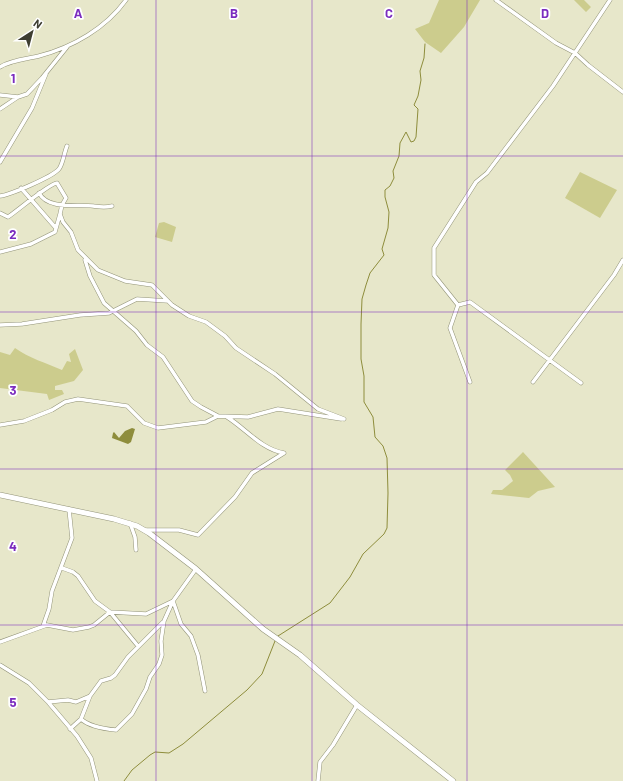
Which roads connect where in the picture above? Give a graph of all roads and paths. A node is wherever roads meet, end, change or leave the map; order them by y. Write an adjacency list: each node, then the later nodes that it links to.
1 (126, 0): 4 (street)
2 (496, 0): 5 (street)
3 (610, 0): 5 (street)
4 (67, 46): 6 (street); 7 (street)
5 (575, 53): 8 (street); 29 (street)
6 (0, 66)
7 (46, 74): 10 (street); 12 (street)
8 (623, 92)
9 (0, 95): 11 (street)
10 (25, 96): 11 (street); 12 (street)
11 (18, 97): 13 (street)
12 (35, 98): 15 (street)
13 (0, 109)
14 (67, 146): 16 (street)
15 (0, 162)
16 (21, 188): 18 (street); 19 (street)
17 (39, 193): 19 (street); 20 (street); 20 (street)
18 (0, 196)
19 (32, 200): 22 (street); 24 (street)
20 (62, 205): 21 (street); 23 (street)
21 (112, 206)
22 (0, 213)
23 (60, 214): 24 (street); 26 (street)
24 (55, 227): 25 (street)
25 (0, 252)
26 (84, 258): 28 (street); 30 (street)
27 (623, 260): 32 (street)
28 (168, 301): 30 (street); 37 (street)
29 (458, 305): 32 (street); 33 (street)
30 (112, 311): 31 (street); 36 (street)
31 (0, 325)
32 (550, 360): 34 (street); 35 (street)
33 (470, 382)
34 (533, 382)
35 (581, 383)
36 (218, 416): 37 (street); 38 (street)
37 (227, 417): 42 (street)
38 (0, 426)
39 (0, 496): 40 (street)
40 (69, 509): 41 (street); 44 (street)
41 (130, 523): 42 (street); 43 (street)
42 (144, 530): 45 (street)
43 (136, 550)
44 (62, 568): 47 (street); 49 (street)
45 (196, 569): 46 (street); 56 (street)
46 (173, 601): 47 (street); 48 (street); 53 (street)
47 (110, 612): 49 (street); 51 (street)
48 (164, 621): 51 (street); 57 (street)
49 (43, 626): 50 (street)
50 (0, 642)
51 (138, 646): 54 (street)
52 (0, 665): 55 (street)
53 (205, 690)
54 (90, 696): 55 (street); 57 (street)
55 (48, 702): 58 (street)
56 (357, 705): 60 (street); 61 (street)
57 (82, 719): 58 (street)
58 (70, 729): 59 (street)
59 (97, 781)
60 (318, 781)
61 (452, 781)

